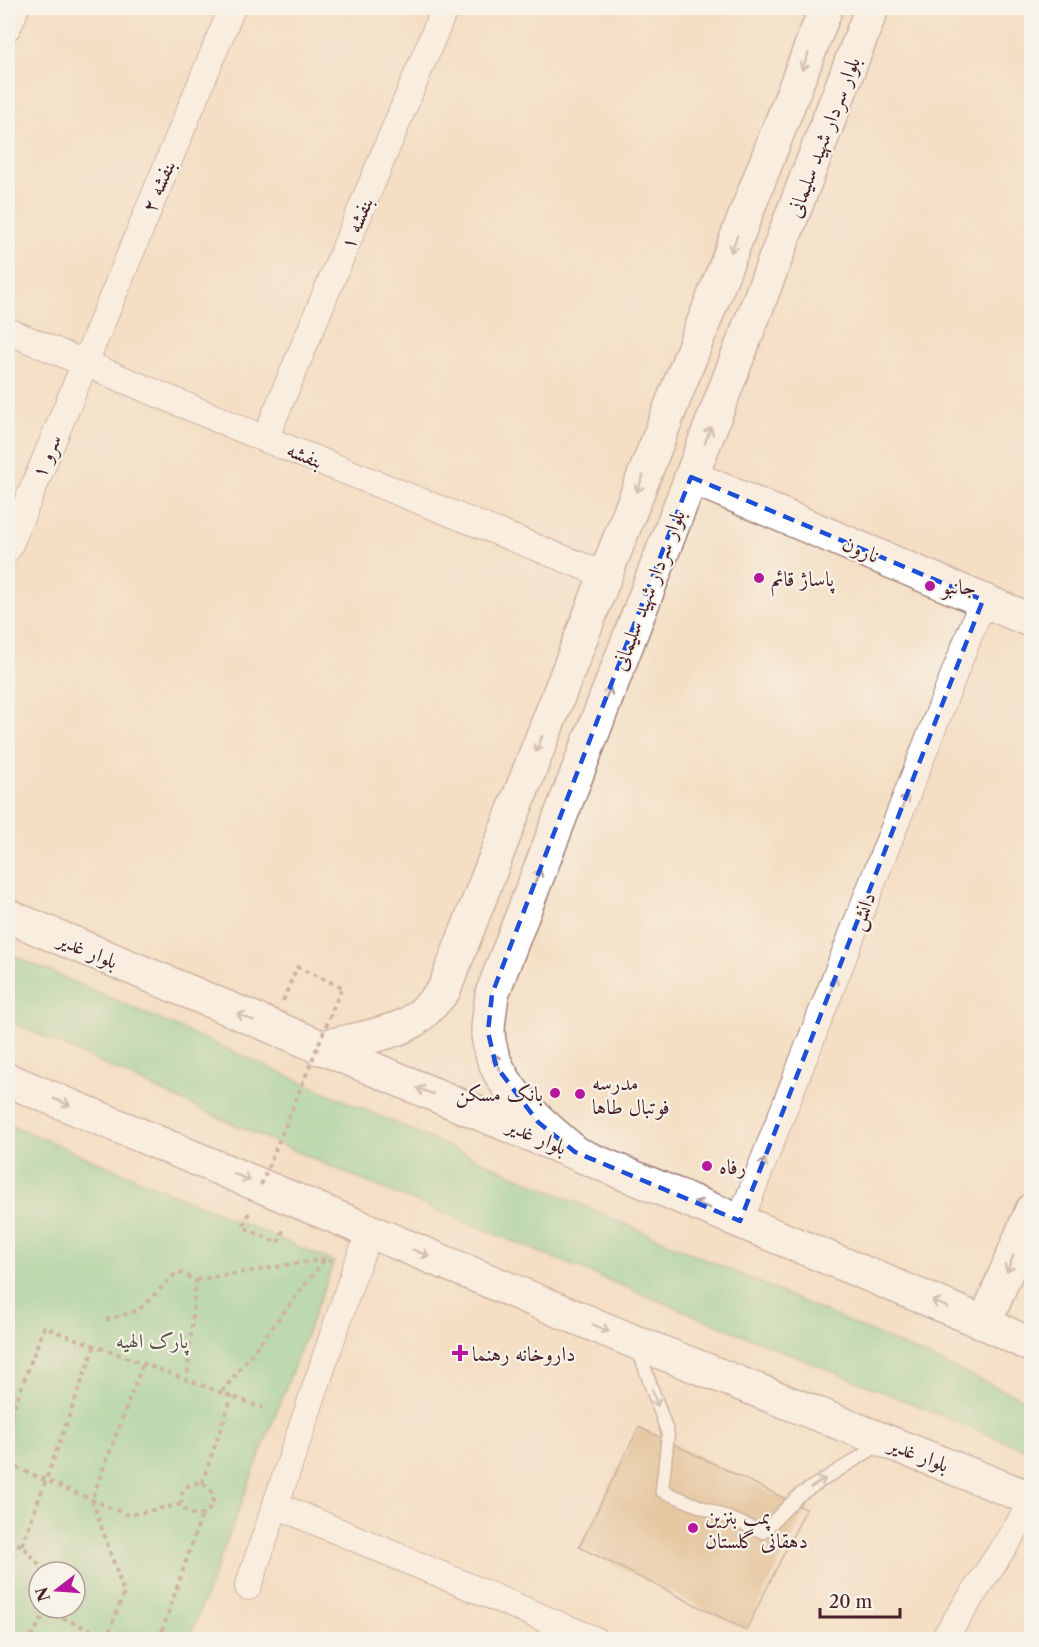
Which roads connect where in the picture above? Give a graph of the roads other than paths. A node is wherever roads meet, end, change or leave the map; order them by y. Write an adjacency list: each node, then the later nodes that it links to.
1 (16, 8): 6 (street)
2 (232, 8): 8 (street, بنفشه ۲)
3 (445, 8): 9 (street, بنفشه ۱)
4 (826, 8): 12 (main road, بلوار سردار شهید سلیمانی, one-way to 12)
5 (872, 8): 10 (main road, بلوار سردار شهید سلیمانی, one-way to 5)
6 (8, 27)
7 (8, 331): 8 (street, بنفشه)
8 (84, 364): 9 (street, بنفشه); 11 (street, سرو ۱)
9 (266, 439): 12 (street, بنفشه)
10 (691, 477): 13 (main road, نارون); 18 (main road, بلوار سردار شهید سلیمانی, one-way to 10)
11 (8, 549)
12 (605, 575): 16 (main road, بلوار سردار شهید سلیمانی, one-way to 16)
13 (983, 600): 14 (main road, نارون); 20 (street, دانش, one-way to 13)
14 (1032, 621)
15 (8, 916): 16 (main road, بلوار غدیر, one-way to 15)
16 (319, 1048): 18 (main road, بلوار غدیر, one-way to 16)
17 (8, 1080): 21 (main road, بلوار غدیر, one-way to 21)
18 (575, 1152): 20 (main road, بلوار غدیر, one-way to 18)
19 (1032, 1210): 22 (main road, one-way to 22)
20 (740, 1221): 22 (main road, بلوار غدیر, one-way to 20)
21 (370, 1233): 23 (main road, بلوار غدیر, one-way to 23); 28 (street)
22 (986, 1323): 24 (main road, بلوار غدیر)
23 (635, 1342): 25 (main road, بلوار غدیر); 25 (lane, one-way to 25)
24 (1032, 1346)
25 (885, 1441): 26 (main road, بلوار غدیر)
26 (1032, 1499)
27 (1032, 1504): 31 (street)
28 (276, 1505): 29 (street); 30 (street)
29 (248, 1587)
30 (595, 1640)
31 (943, 1640)

